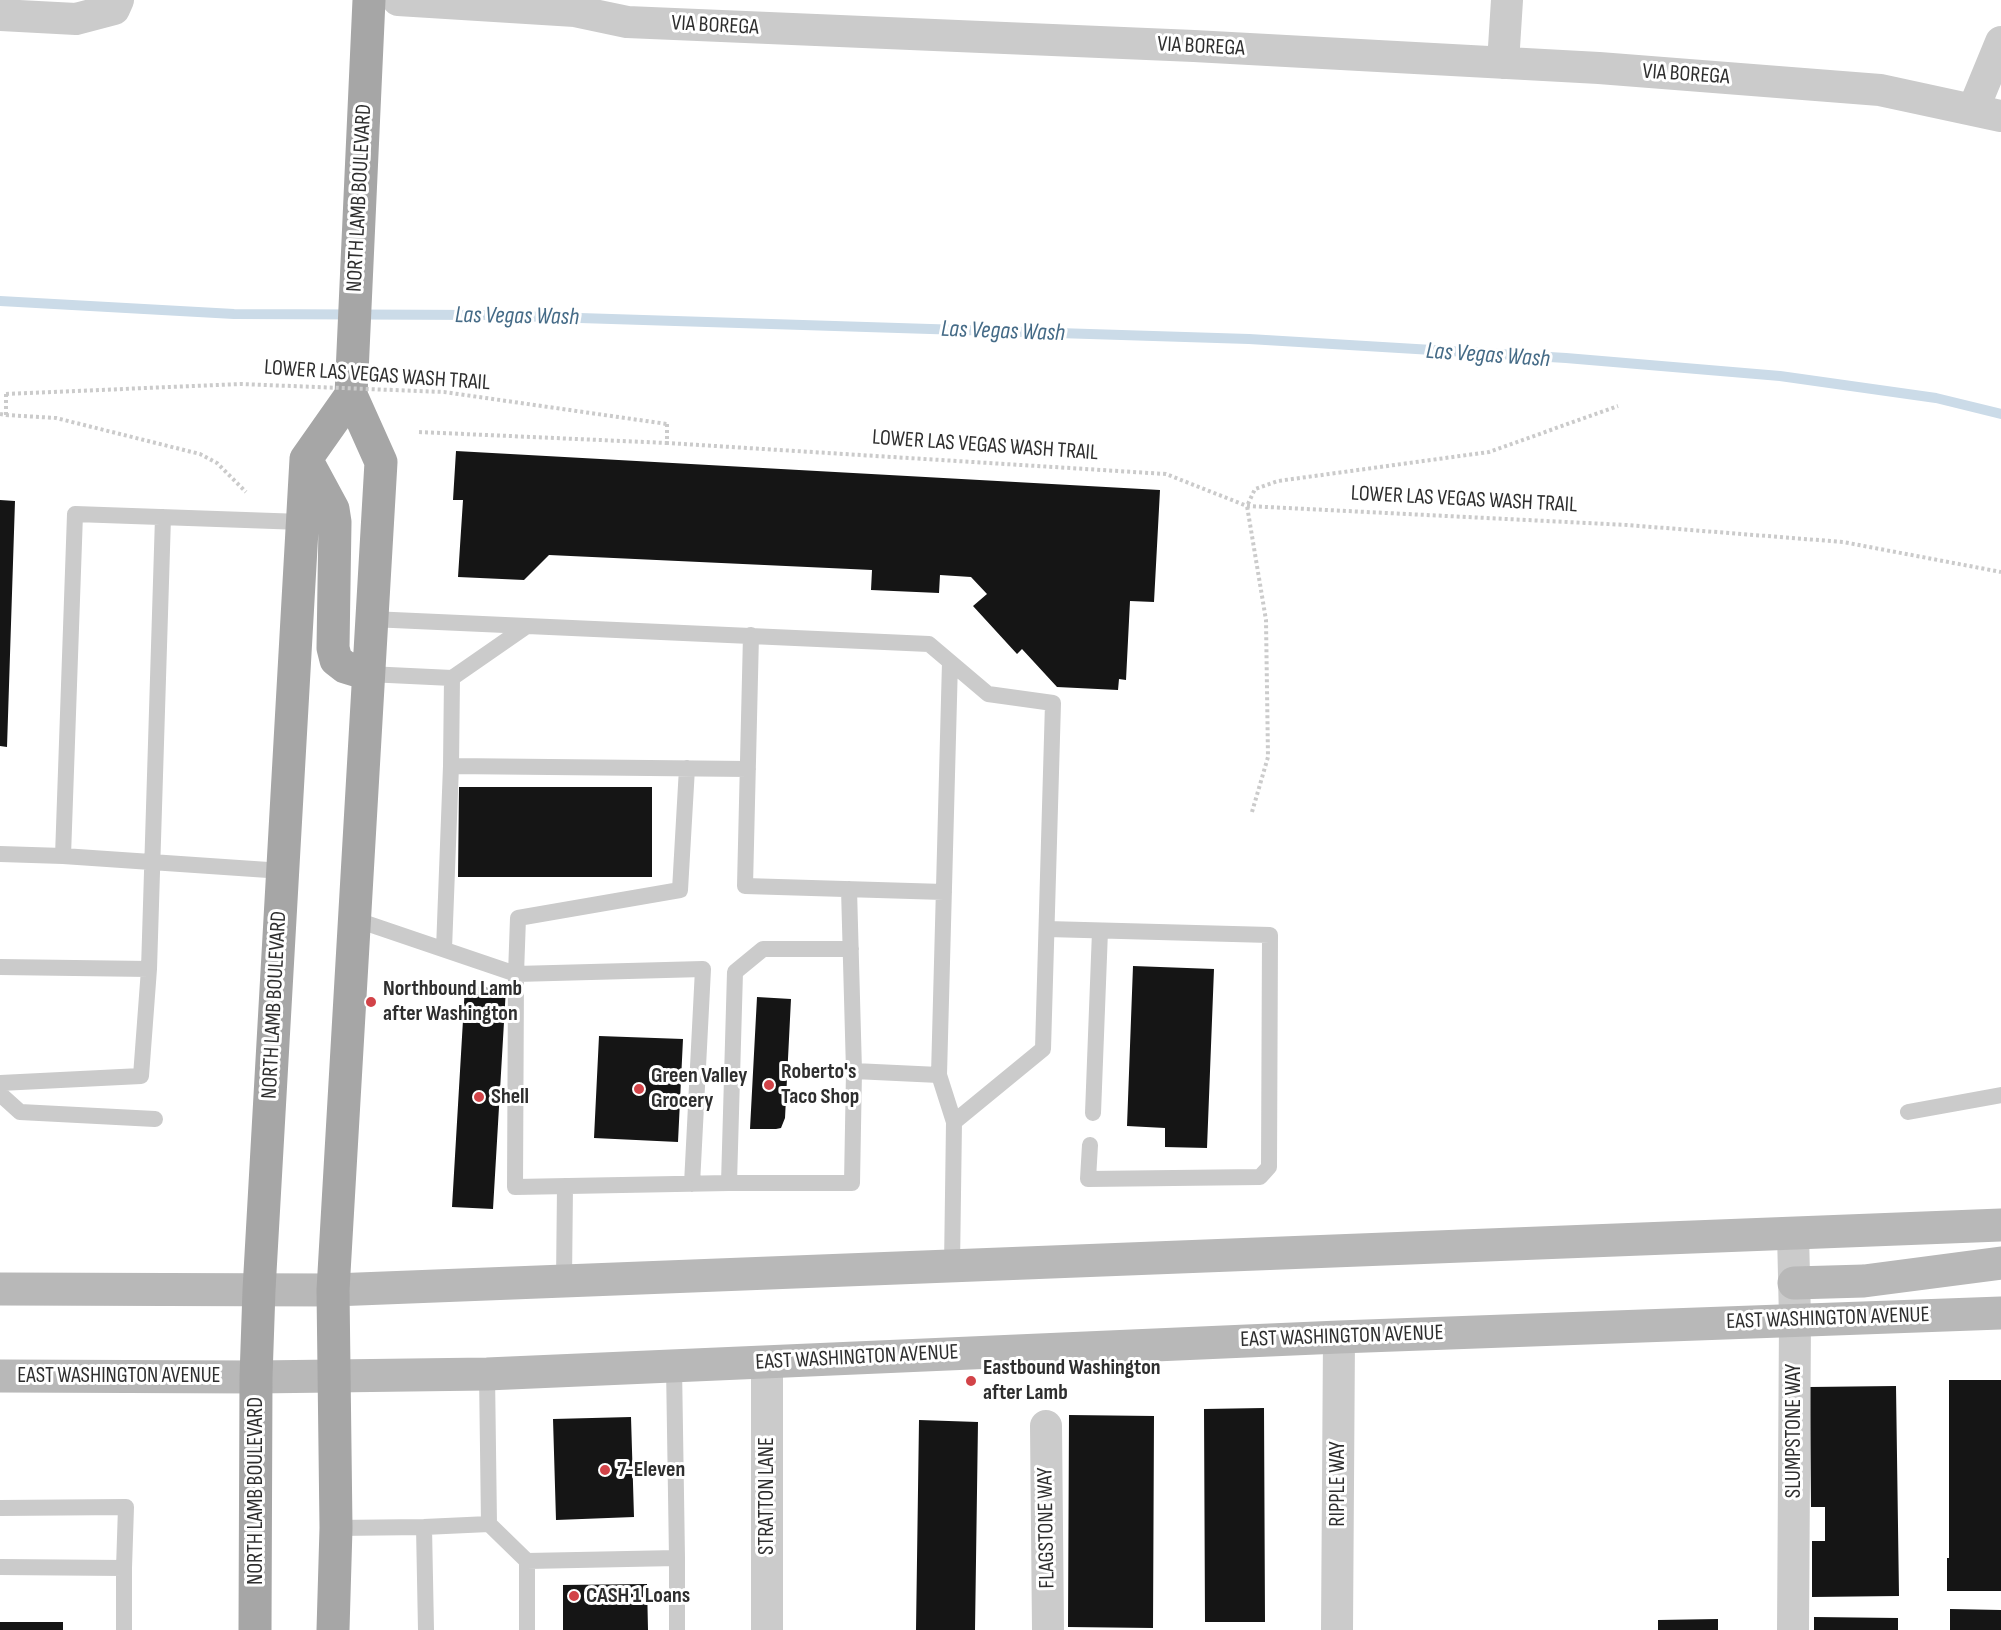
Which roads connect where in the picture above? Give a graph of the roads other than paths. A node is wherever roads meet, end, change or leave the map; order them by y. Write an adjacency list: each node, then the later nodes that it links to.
1 (118, 0): 6 (street)
2 (369, 0): 10 (main road, NORTH LAMB BOULEVARD)
3 (398, 0): 5 (street, VIA BOREGA)
4 (1507, 0): 8 (street)
5 (628, 11): 8 (street, VIA BOREGA)
6 (0, 15)
7 (2001, 42): 9 (street)
8 (1503, 63): 9 (street, VIA BOREGA)
9 (1987, 113)
10 (351, 395): 11 (main road); 14 (main road, NORTH LAMB BOULEVARD)
11 (306, 459): 13 (main road, NORTH LAMB BOULEVARD); 18 (main road)
12 (163, 517): 13 (lane); 24 (lane); 25 (lane)
13 (302, 522): 26 (main road, NORTH LAMB BOULEVARD)
14 (371, 619): 15 (lane); 18 (main road, NORTH LAMB BOULEVARD)
15 (527, 626): 16 (lane); 19 (lane)
16 (751, 635): 17 (lane); 22 (lane)
17 (950, 662): 28 (lane); 30 (lane)
18 (368, 674): 19 (lane); 29 (main road, NORTH LAMB BOULEVARD)
19 (452, 678): 20 (lane)
20 (451, 766): 21 (lane); 32 (lane)
21 (687, 768): 22 (lane); 36 (lane)
22 (748, 769): 27 (lane)
23 (0, 854): 24 (lane)
24 (63, 856): 25 (lane)
25 (153, 862): 26 (lane); 35 (lane)
26 (283, 871): 57 (main road, NORTH LAMB BOULEVARD)
27 (849, 889): 28 (lane); 33 (lane)
28 (944, 892): 38 (lane)
29 (354, 919): 32 (lane); 58 (main road, NORTH LAMB BOULEVARD)
30 (1047, 929): 31 (lane); 45 (lane)
31 (1100, 931): 43 (lane); 46 (lane)
32 (444, 950): 36 (lane)
33 (851, 950): 37 (lane); 47 (lane)
34 (0, 967): 35 (lane)
35 (149, 969): 39 (lane)
36 (516, 974): 48 (lane); 49 (lane)
37 (854, 1071): 38 (lane); 47 (lane)
38 (939, 1075): 45 (lane)
39 (0, 1083)
40 (0, 1094): 44 (lane)
41 (2001, 1095): 42 (lane)
42 (1908, 1112)
43 (1093, 1113)
44 (155, 1119)
45 (954, 1122): 53 (lane)
46 (1090, 1145)
47 (729, 1183): 48 (lane)
48 (692, 1184): 49 (lane)
49 (565, 1186): 54 (lane)
50 (2001, 1225): 51 (main road)
51 (1793, 1233): 53 (main road); 55 (street, SLUMPSTONE WAY)
52 (2001, 1263): 55 (main road)
53 (952, 1266): 54 (main road)
54 (564, 1281): 58 (main road)
55 (1794, 1283): 60 (street, SLUMPSTONE WAY)
56 (0, 1289): 57 (main road)
57 (259, 1290): 58 (main road); 67 (main road, NORTH LAMB BOULEVARD)
58 (333, 1290): 66 (main road, NORTH LAMB BOULEVARD)
59 (2001, 1313): 60 (main road, EAST WASHINGTON AVENUE)
60 (1795, 1320): 61 (main road, EAST WASHINGTON AVENUE); 86 (street, SLUMPSTONE WAY)
61 (1339, 1337): 62 (main road, EAST WASHINGTON AVENUE); 85 (street, RIPPLE WAY)
62 (767, 1362): 63 (main road, EAST WASHINGTON AVENUE); 83 (street, STRATTON LANE)
63 (674, 1366): 64 (main road, EAST WASHINGTON AVENUE); 73 (lane)
64 (487, 1374): 66 (main road, EAST WASHINGTON AVENUE); 70 (lane)
65 (0, 1376): 67 (main road, EAST WASHINGTON AVENUE)
66 (333, 1376): 67 (main road, EAST WASHINGTON AVENUE); 72 (main road, NORTH LAMB BOULEVARD)
67 (256, 1377): 78 (main road, NORTH LAMB BOULEVARD)
68 (1046, 1426): 84 (street, FLAGSTONE WAY)
69 (0, 1508): 76 (lane)
70 (489, 1524): 71 (lane); 74 (lane)
71 (424, 1527): 72 (lane); 80 (lane)
72 (336, 1528): 79 (main road, NORTH LAMB BOULEVARD)
73 (677, 1558): 74 (lane); 82 (lane)
74 (527, 1561): 81 (lane)
75 (0, 1567): 76 (lane)
76 (124, 1568): 77 (lane)
77 (124, 1630)
78 (255, 1630)
79 (333, 1630)
80 (426, 1630)
81 (527, 1630)
82 (676, 1630)
83 (767, 1630)
84 (1048, 1630)
85 (1337, 1630)
86 (1793, 1630)

